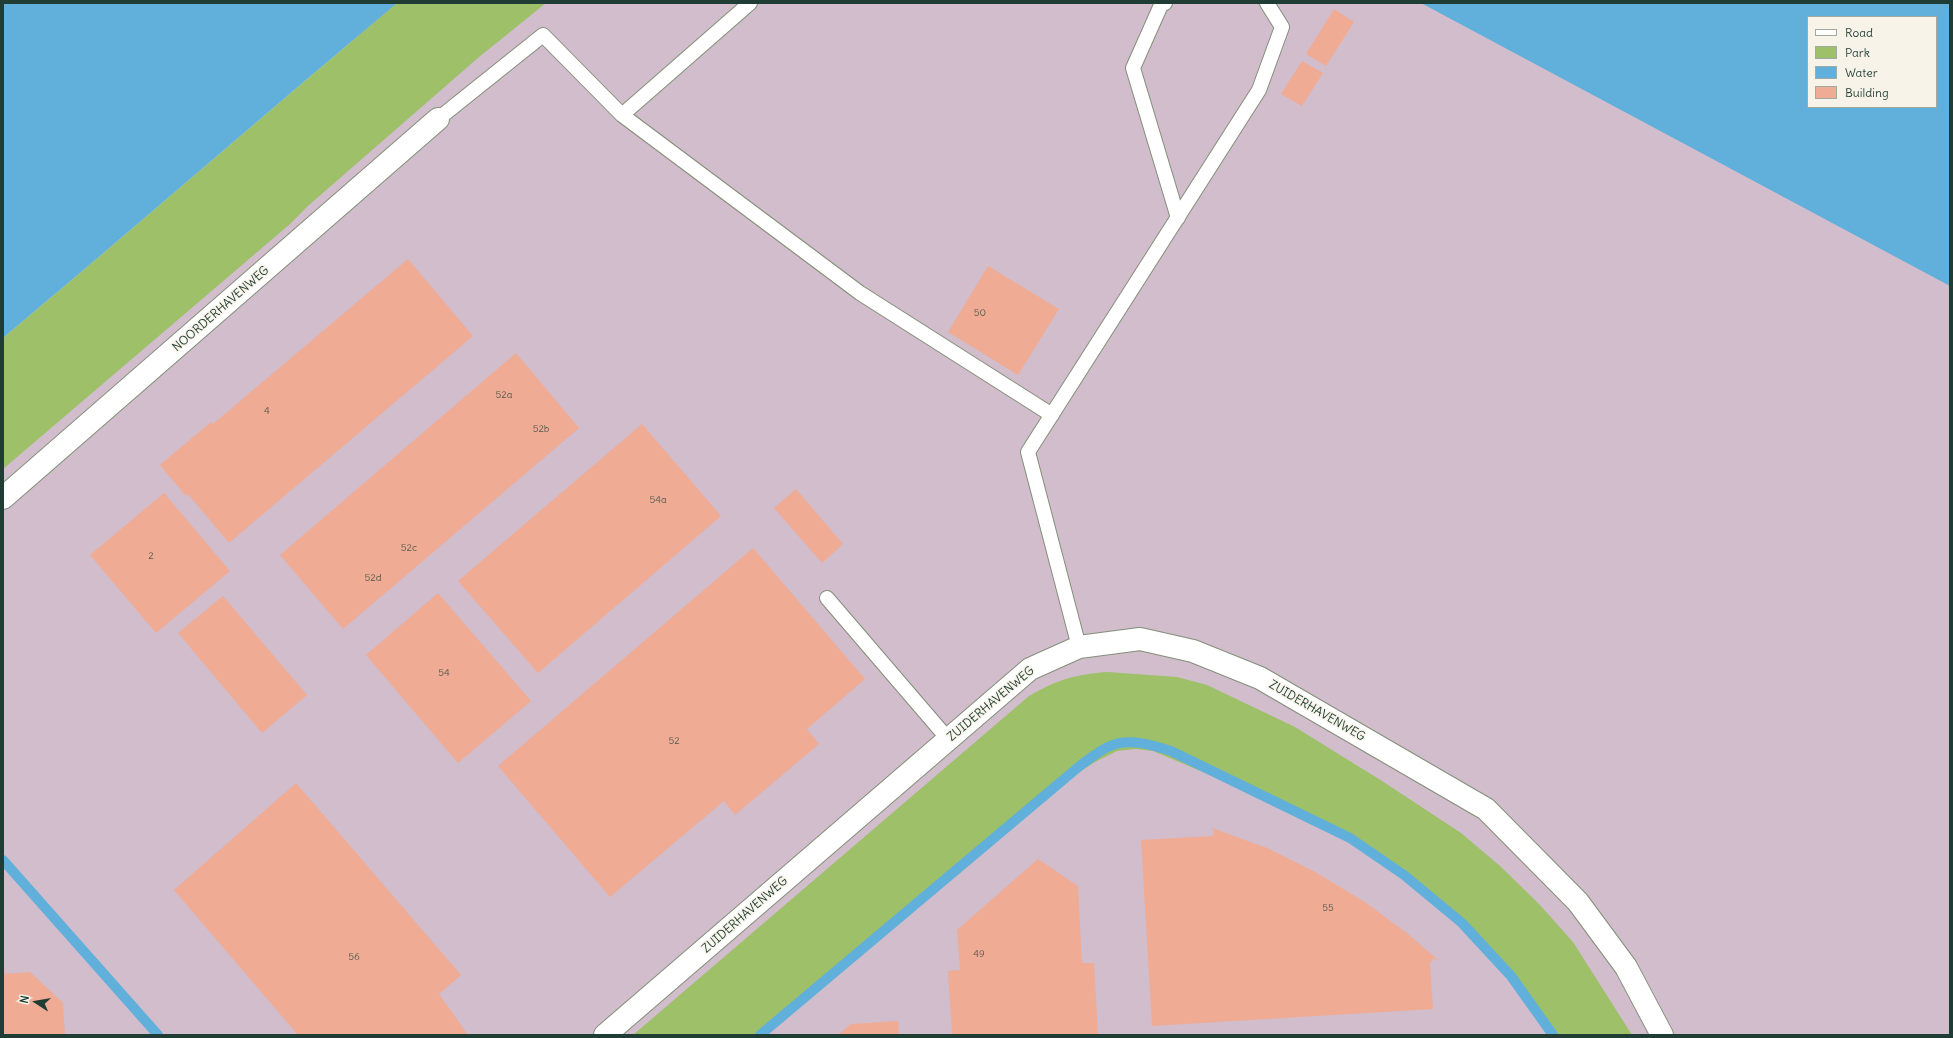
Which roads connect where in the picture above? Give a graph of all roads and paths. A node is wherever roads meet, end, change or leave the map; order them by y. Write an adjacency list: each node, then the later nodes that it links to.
1 (750, 3): 4 (lane)
2 (1267, 3): 6 (lane)
3 (1161, 4): 6 (lane)
4 (622, 115): 5 (lane); 7 (lane)
5 (438, 119): 8 (street, NOORDERHAVENWEG)
6 (1178, 218): 7 (lane)
7 (1052, 416): 10 (lane)
8 (3, 498)
9 (827, 598): 11 (lane)
10 (1079, 647): 11 (street, ZUIDERHAVENWEG); 13 (street, ZUIDERHAVENWEG)
11 (948, 739): 12 (street, ZUIDERHAVENWEG)
12 (605, 1035)
13 (1662, 1035)

